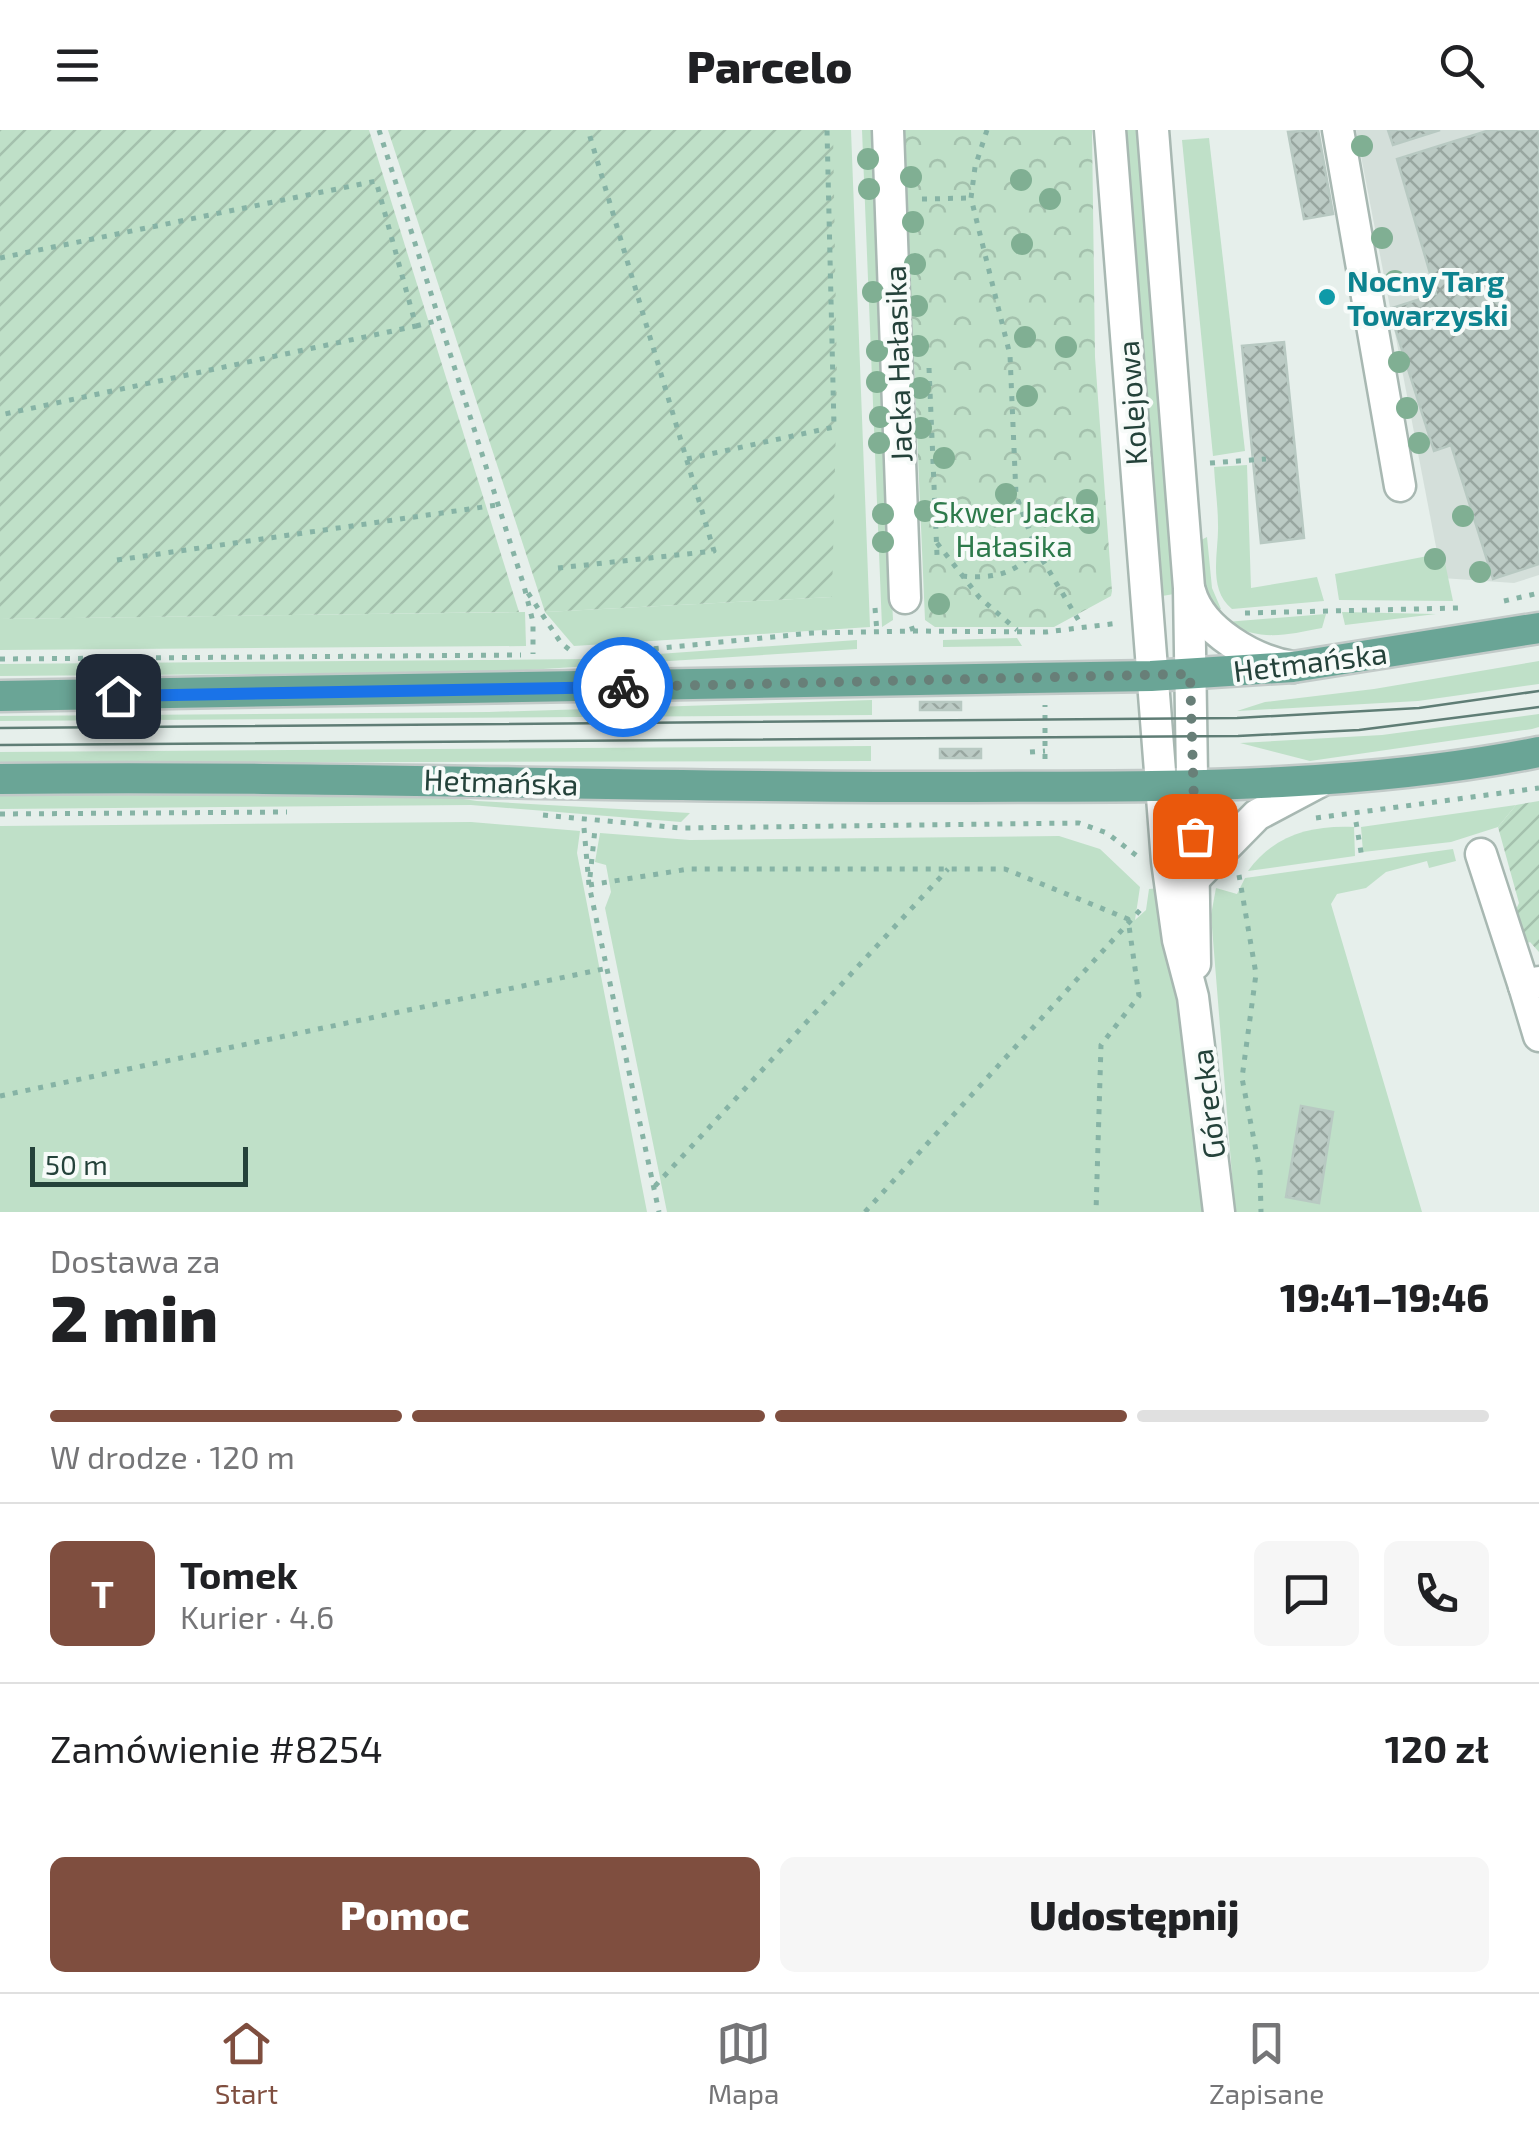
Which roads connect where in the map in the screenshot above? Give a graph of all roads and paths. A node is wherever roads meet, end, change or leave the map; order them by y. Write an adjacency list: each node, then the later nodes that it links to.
1 (379, 130): 12 (path)
2 (588, 130): 16 (path)
3 (826, 130): 16 (path)
4 (888, 130): 20 (street, Jacka Hałasika)
5 (988, 130): 9 (path)
6 (1110, 130): 32 (street, Kolejowa)
7 (1154, 130): 26 (street, Kolejowa)
8 (1338, 130): 18 (street)
9 (971, 198): 10 (path); 21 (path)
10 (922, 199)
11 (0, 258): 13 (path)
12 (440, 320): 13 (path); 19 (path)
13 (416, 326): 14 (path)
14 (0, 415)
15 (1266, 459): 17 (path)
16 (688, 460): 23 (path)
17 (1210, 464)
18 (1400, 486)
19 (497, 505): 22 (path); 25 (path)
20 (903, 509): 24 (path); 28 (street, Jacka Hałasika)
21 (1036, 549): 24 (path); 33 (path)
22 (117, 560)
23 (558, 568)
24 (962, 576): 36 (path)
25 (524, 586): 38 (path); 41 (path)
26 (1189, 588): 31 (street, Kolejowa); 44 (street, Kolejowa)
27 (1539, 592): 29 (path)
28 (906, 598): 35 (path)
29 (1488, 605)
30 (1465, 608): 31 (path)
31 (1203, 617): 43 (street, Kolejowa)
32 (1146, 622): 33 (path); 45 (street, Kolejowa)
33 (1082, 626): 37 (path)
34 (1539, 628): 43 (main road, Hetmańska)
35 (913, 632): 36 (path); 41 (path)
36 (1020, 632): 37 (path)
37 (1046, 632): 46 (path)
38 (532, 654): 39 (path); 42 (path)
39 (546, 654)
40 (560, 654): 41 (path)
41 (574, 654)
42 (0, 658)
43 (1293, 667): 44 (main road, Hetmańska)
44 (1190, 674): 45 (main road, Hetmańska); 54 (street, Górecka)
45 (1150, 676): 46 (main road, Hetmańska); 53 (street, Górecka)
46 (1046, 677): 47 (main road, Hetmańska); 48 (path)
47 (0, 696)
48 (1045, 751): 49 (path); 55 (path)
49 (1030, 752)
50 (1539, 752): 52 (main road, Hetmańska)
51 (0, 779): 55 (main road, Hetmańska)
52 (1319, 782): 54 (main road, Hetmańska); 71 (street)
53 (1160, 784): 54 (main road, Hetmańska); 55 (main road, Hetmańska); 68 (street, Górecka)
54 (1192, 784): 71 (street, Górecka)
55 (1045, 787): 62 (path)
56 (1539, 788): 60 (path)
57 (297, 812): 58 (path)
58 (0, 814)
59 (529, 814): 62 (path)
60 (1308, 818)
61 (1356, 822): 67 (path)
62 (1044, 824): 65 (path); 68 (path)
63 (584, 828): 72 (path)
64 (596, 829): 72 (path)
65 (1044, 832)
66 (1481, 854): 76 (street)
67 (1362, 858)
68 (1167, 861): 77 (street, Górecka)
69 (948, 868): 72 (path); 74 (path); 80 (path)
70 (1238, 872): 85 (path)
71 (1197, 876): 77 (street, Górecka)
72 (590, 885): 75 (path)
73 (1142, 909): 74 (path)
74 (1128, 920): 82 (path); 83 (path)
75 (608, 968): 79 (path); 80 (path)
76 (1531, 984): 78 (street)
77 (1193, 997): 84 (street, Górecka)
78 (1539, 1036)
79 (0, 1096)
80 (655, 1186): 81 (path)
81 (659, 1212)
82 (865, 1212)
83 (1096, 1212)
84 (1219, 1212)
85 (1261, 1212)

